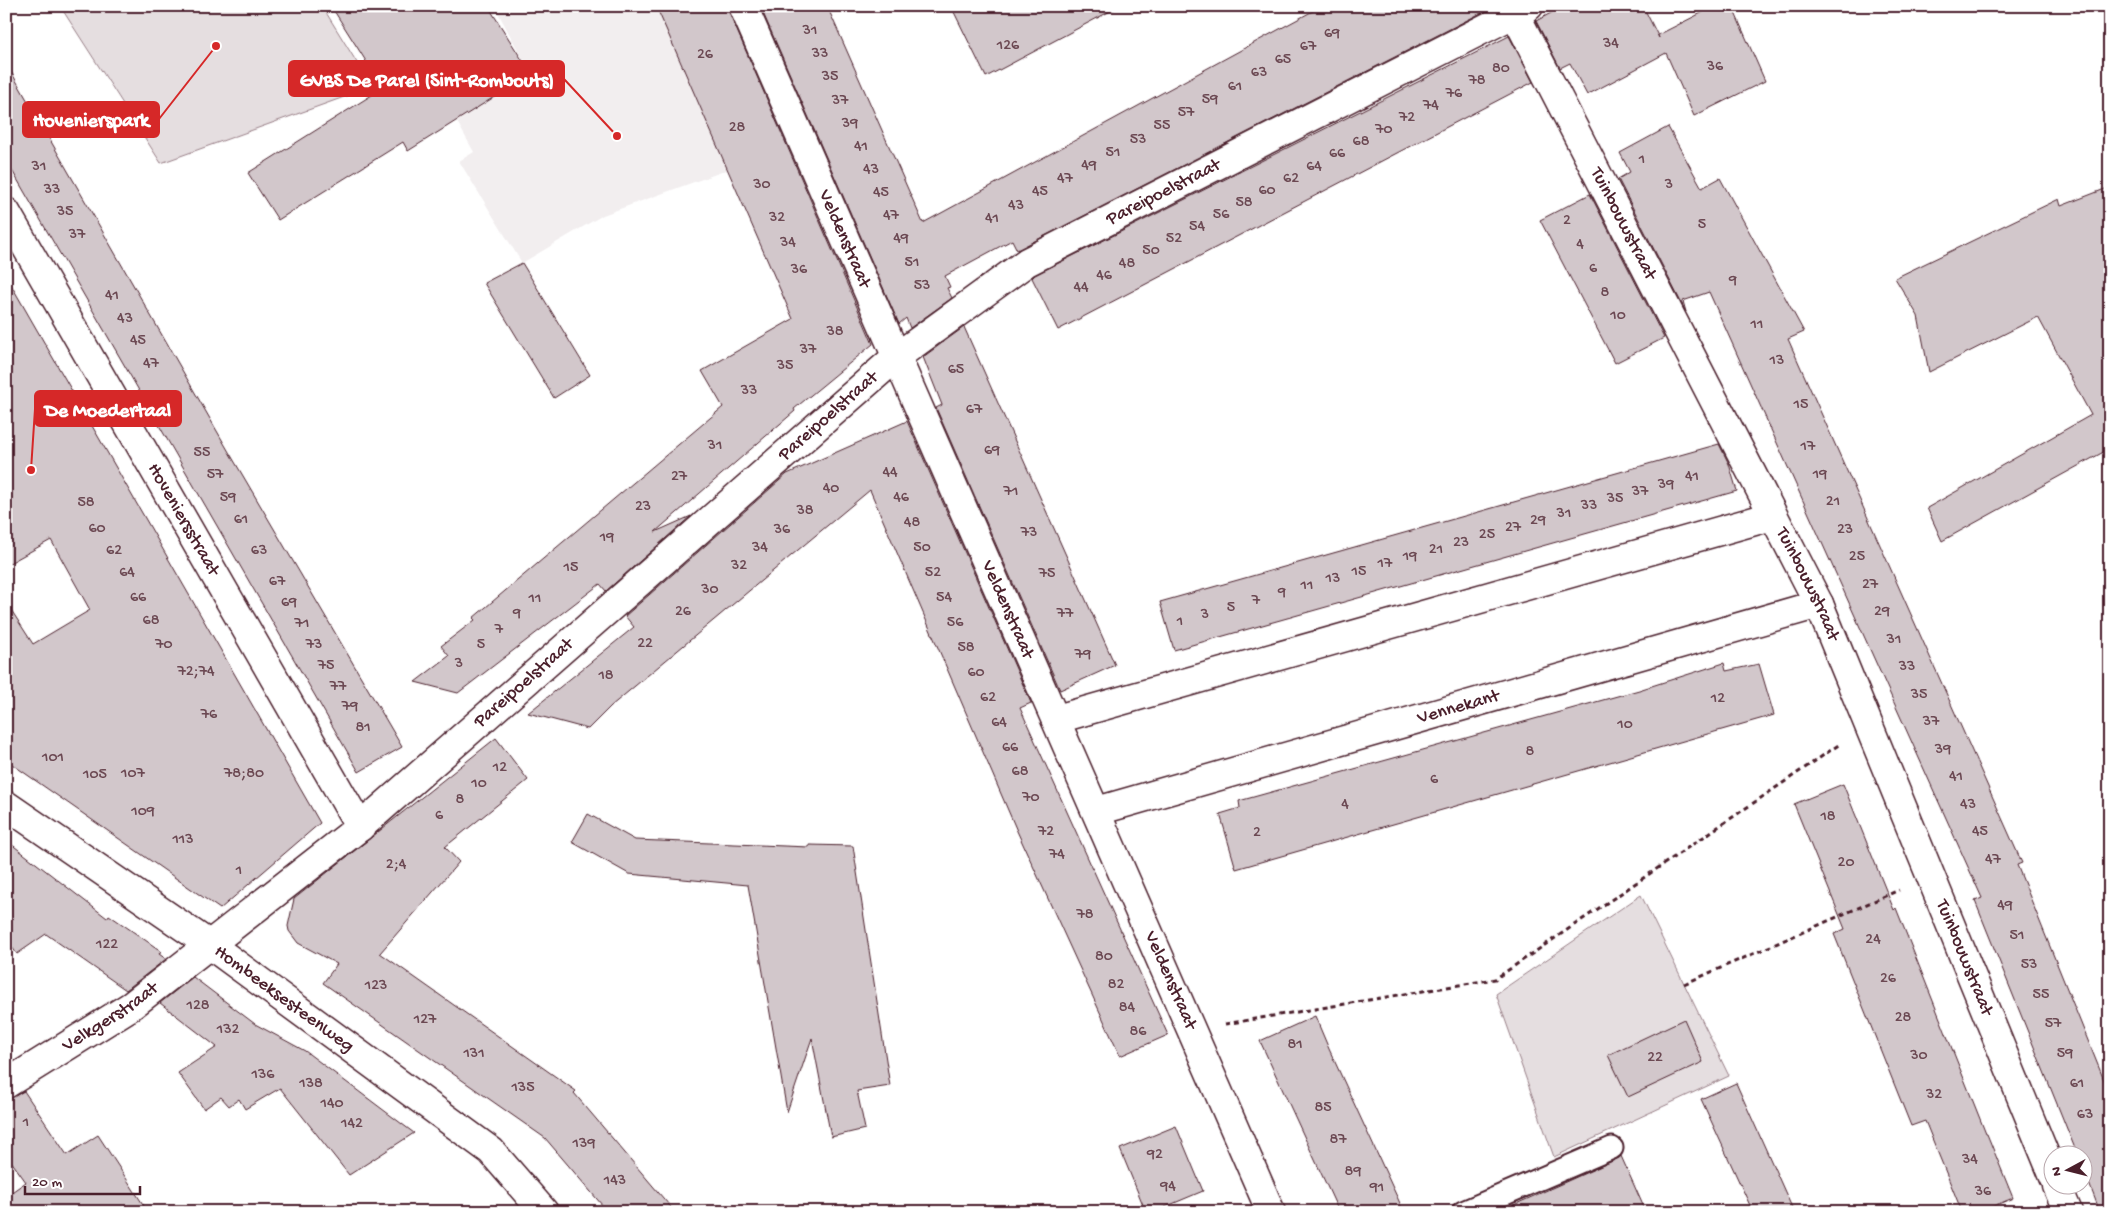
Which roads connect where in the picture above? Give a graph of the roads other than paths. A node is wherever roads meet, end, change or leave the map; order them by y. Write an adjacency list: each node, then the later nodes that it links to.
1 (743, 6): 4 (street, Veldenstraat)
2 (1522, 10): 4 (street, Pareipoelstraat); 5 (street, Tuinbouwstraat)
3 (6, 212): 10 (street, Hoveniersstraat)
4 (895, 358): 7 (street, Veldenstraat); 10 (street, Pareipoelstraat)
5 (1772, 516): 6 (street, Tuinbouwstraat); 7 (street)
6 (1819, 604): 9 (street, Vennekant); 14 (street, Tuinbouwstraat)
7 (1057, 718): 9 (street, Veldenstraat)
8 (6, 805): 11 (street, Hombeeksesteenweg)
9 (1097, 811): 17 (street, Veldenstraat)
10 (360, 827): 11 (street, Pareipoelstraat)
11 (210, 945): 12 (street, Velkgerstraat); 16 (street, Hombeeksesteenweg)
12 (6, 1084)
13 (1612, 1148): 18 (lane)
14 (2044, 1153)
15 (2061, 1196): 19 (street)
16 (544, 1212)
17 (1271, 1212)
18 (1463, 1212)
19 (2068, 1212)

